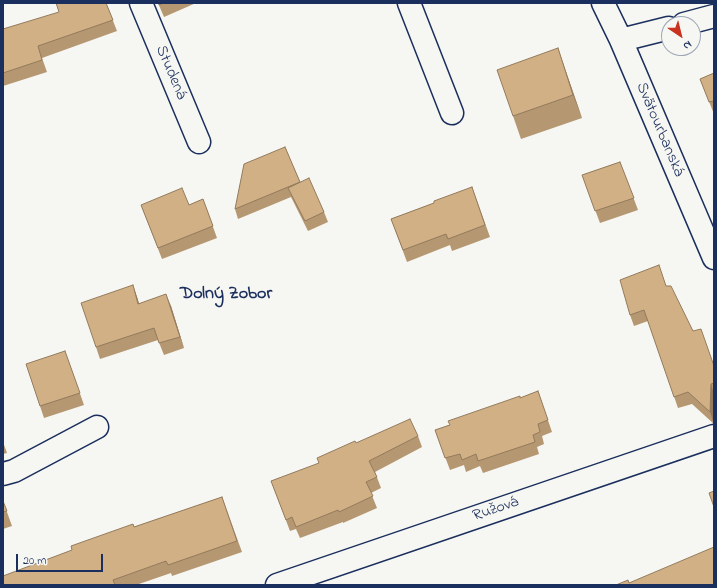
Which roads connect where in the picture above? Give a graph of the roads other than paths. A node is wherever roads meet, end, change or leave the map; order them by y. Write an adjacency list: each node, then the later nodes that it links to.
1 (140, 3): 9 (street, Studená)
2 (408, 3): 8 (street)
3 (603, 3): 7 (street, Svätourbanská)
4 (714, 16): 5 (street)
5 (701, 19)
6 (661, 30): 7 (street)
7 (620, 40): 10 (street, Svätourbanská)
8 (452, 113)
9 (199, 142)
10 (714, 258)
11 (97, 428): 13 (street)
12 (714, 436): 14 (street, Ružová)
13 (3, 474)
14 (277, 585)

